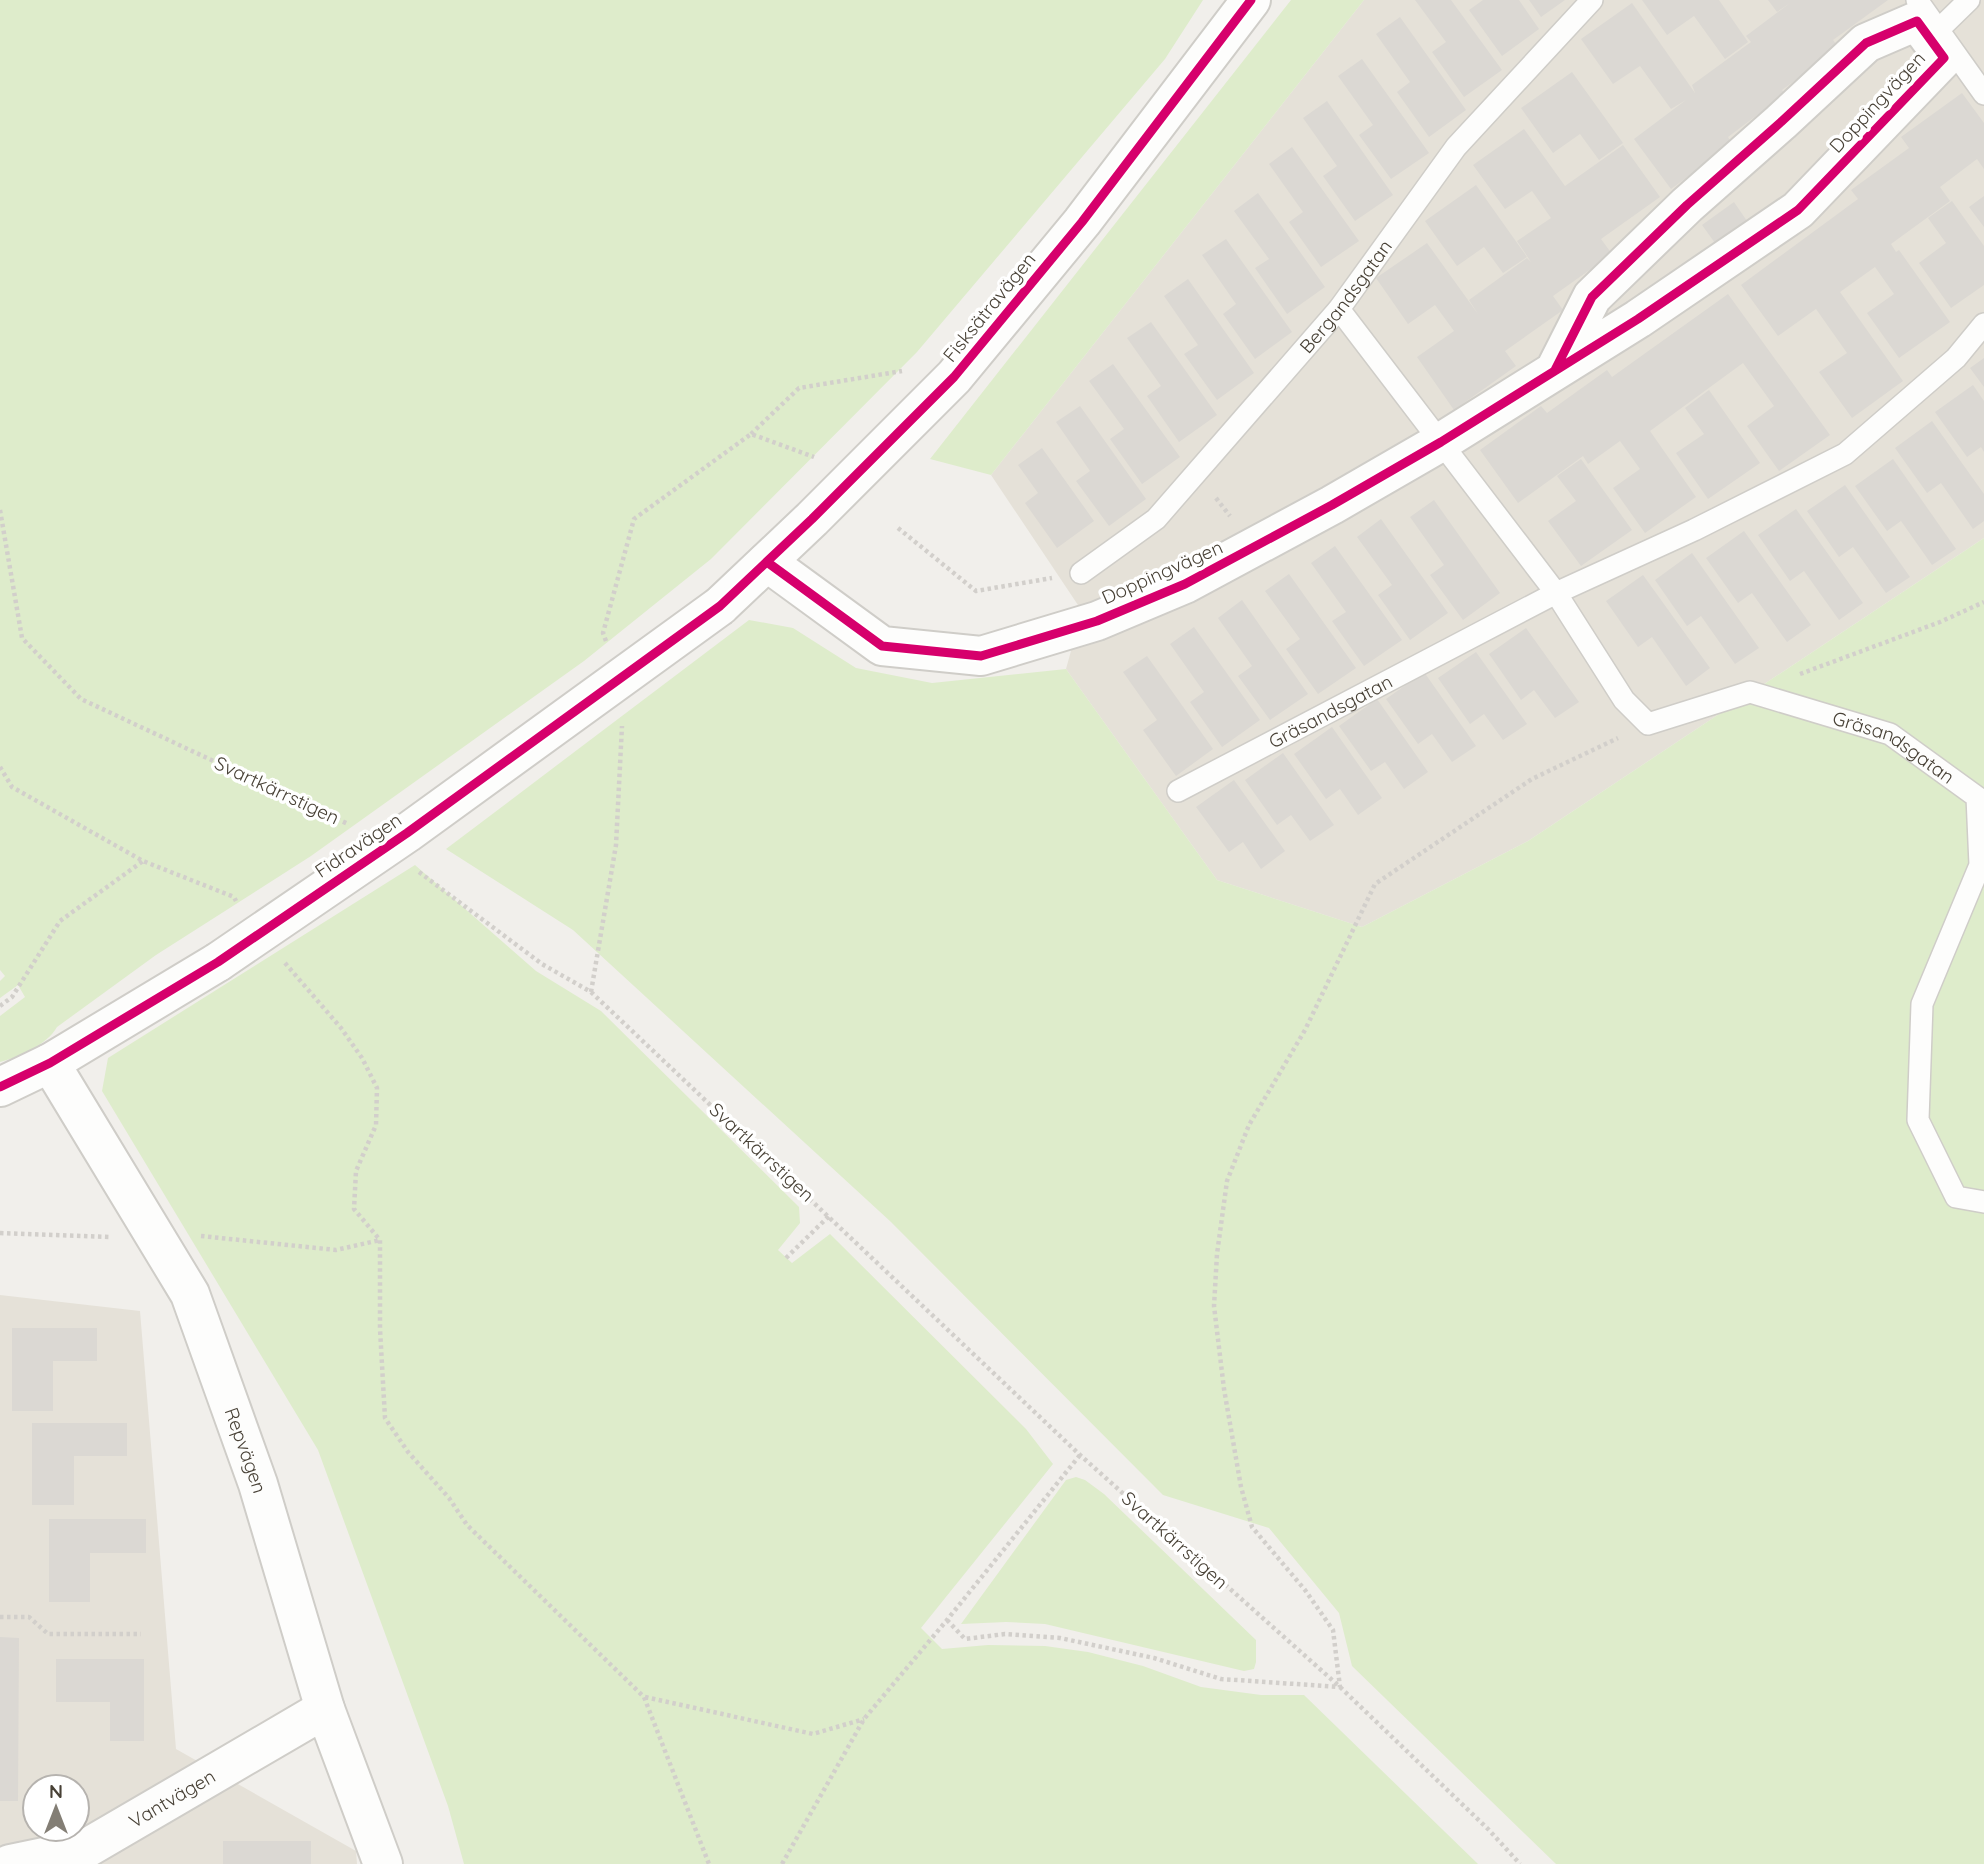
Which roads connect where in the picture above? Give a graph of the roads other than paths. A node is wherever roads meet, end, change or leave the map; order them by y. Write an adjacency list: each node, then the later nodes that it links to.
1 (1251, 0): 11 (street, Fisksätravägen)
2 (1592, 0): 7 (lane, Bergandsgatan)
3 (1917, 0): 5 (lane)
4 (1969, 0): 5 (lane)
5 (1934, 34): 6 (lane); 9 (street, Doppingvägen); 9 (street, Doppingvägen)
6 (1984, 94)
7 (1339, 309): 10 (lane); 12 (lane, Bergandsgatan)
8 (1984, 324): 13 (lane, Gräsandsgatan)
9 (1555, 370): 10 (street, Doppingvägen)
10 (1441, 442): 11 (street, Doppingvägen); 13 (lane)
11 (767, 562): 14 (street, Fisksätravägen)
12 (1081, 573)
13 (1556, 593): 15 (lane, Gräsandsgatan); 18 (lane, Gräsandsgatan)
14 (720, 606): 16 (street, Fidravägen, bridge)
15 (1178, 791)
16 (50, 1063): 17 (street, Fidravägen); 19 (street, Repvägen)
17 (0, 1087)
18 (1984, 1202)
19 (325, 1709): 20 (street, Vantvägen); 21 (street, Repvägen)
20 (10, 1864)
21 (383, 1864)

